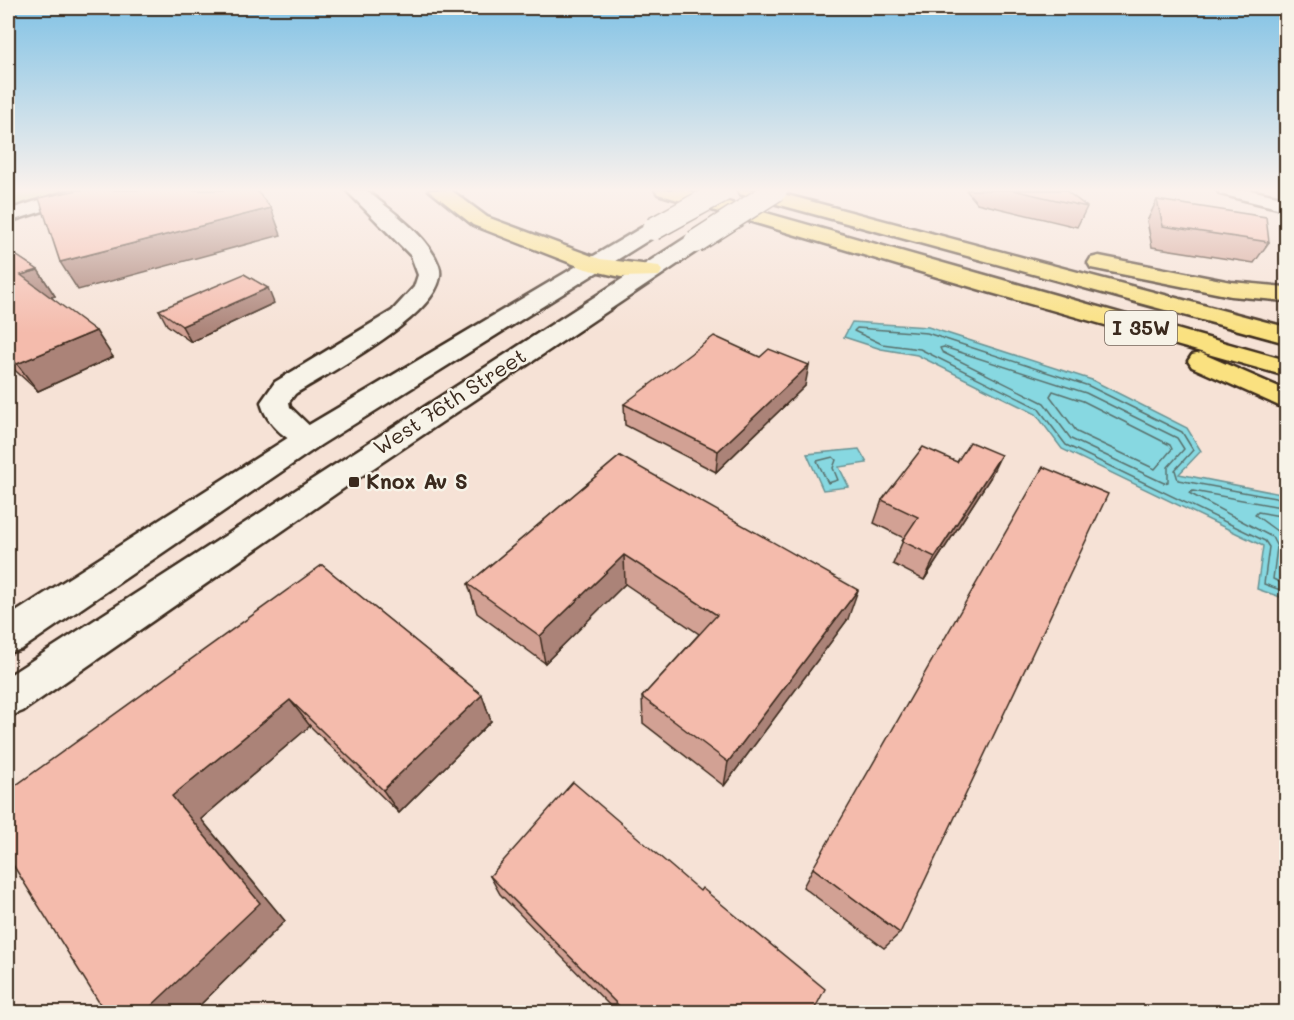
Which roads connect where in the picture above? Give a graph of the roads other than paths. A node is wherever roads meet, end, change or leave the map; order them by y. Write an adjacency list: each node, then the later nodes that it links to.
1 (406, 238): 15 (street)
2 (524, 238): 8 (highway)
3 (639, 238): 8 (street, West 76th Street, bridge)
4 (701, 238): 9 (street, West 76th Street, bridge)
5 (827, 238): 10 (highway, I 35W)
6 (933, 238): 12 (highway, I 35W)
7 (980, 238): 11 (highway)
8 (594, 264): 9 (highway); 15 (street, West 76th Street)
9 (651, 271): 17 (street, West 76th Street)
10 (996, 287): 13 (highway, I 35W); 14 (highway)
11 (1287, 294)
12 (1287, 335)
13 (1287, 368)
14 (1287, 400)
15 (308, 439): 16 (street, West 76th Street)
16 (8, 637)
17 (8, 698)

